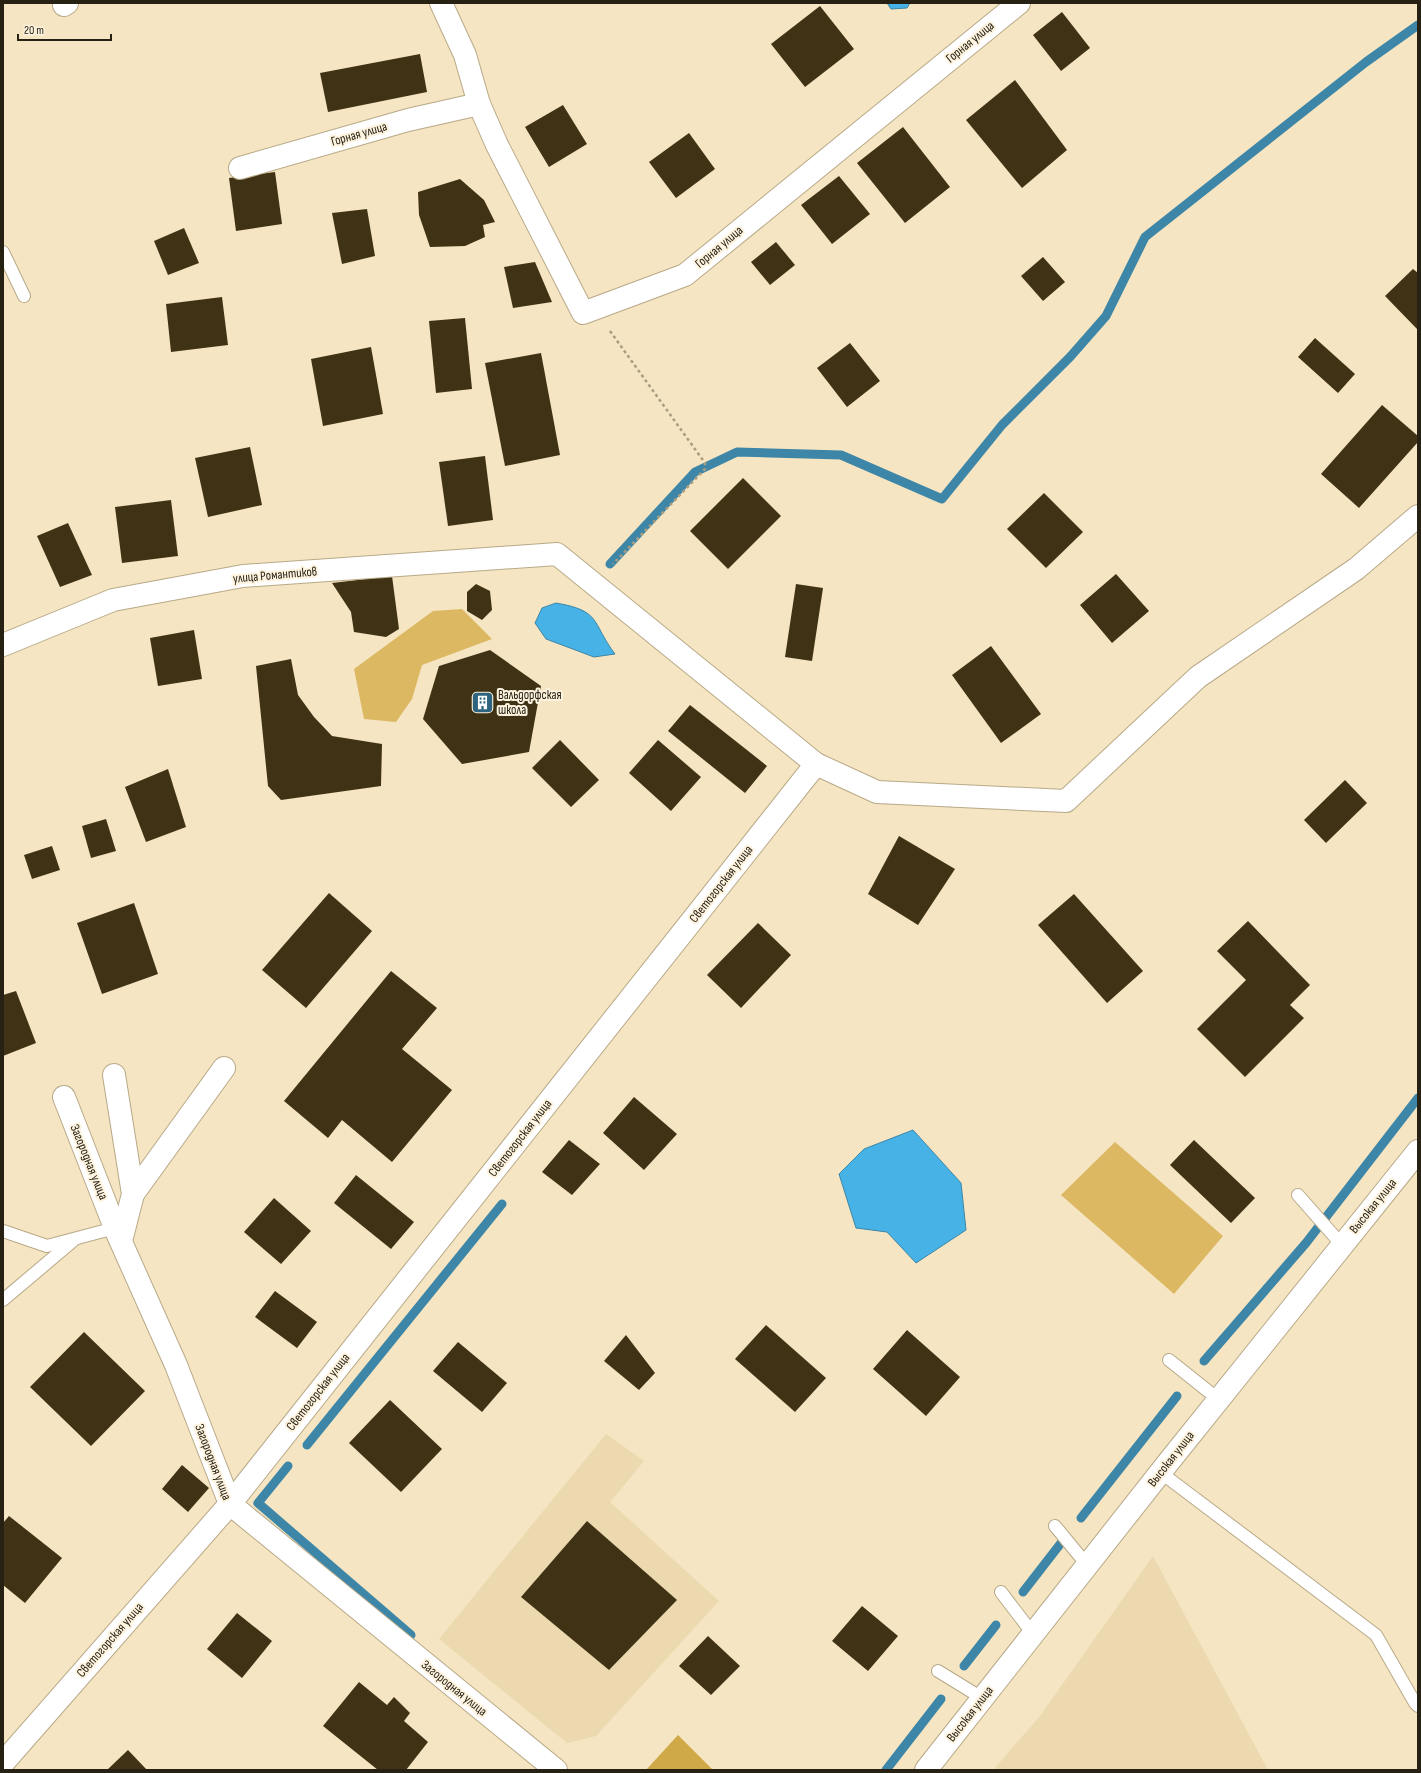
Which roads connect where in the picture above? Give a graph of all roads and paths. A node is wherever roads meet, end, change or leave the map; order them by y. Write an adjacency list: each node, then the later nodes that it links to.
1 (442, 3): 3 (street)
2 (1019, 3): 7 (street, Горная улица)
3 (479, 104): 4 (street, Горная улица); 7 (street)
4 (240, 168)
5 (3, 252): 6 (lane)
6 (24, 296)
7 (587, 311): 9 (path)
8 (1418, 516): 11 (street)
9 (593, 584): 10 (street, улица Романтиков); 11 (street)
10 (3, 645)
11 (816, 764): 26 (street, Светогорская улица)
12 (224, 1068): 16 (street)
13 (114, 1075): 16 (street)
14 (64, 1097): 19 (street, Загородная улица)
15 (1418, 1150): 21 (street, Высокая улица)
16 (133, 1194): 19 (street)
17 (1298, 1195): 21 (lane)
18 (3, 1230): 20 (lane)
19 (118, 1234): 20 (lane); 26 (street, Загородная улица)
20 (76, 1238): 22 (lane)
21 (1337, 1239): 24 (street, Высокая улица)
22 (3, 1300)
23 (1169, 1360): 24 (lane)
24 (1218, 1399): 25 (street, Высокая улица)
25 (1160, 1472): 28 (street, Высокая улица); 33 (lane)
26 (230, 1504): 34 (street, Светогорская улица); 35 (street, Загородная улица)
27 (1055, 1526): 28 (lane)
28 (1087, 1565): 30 (street, Высокая улица)
29 (1001, 1592): 30 (lane)
30 (1033, 1634): 32 (street, Высокая улица)
31 (938, 1671): 32 (lane)
32 (982, 1698): 36 (street, Высокая улица)
33 (1418, 1706)
34 (3, 1763)
35 (556, 1770)
36 (926, 1770)

